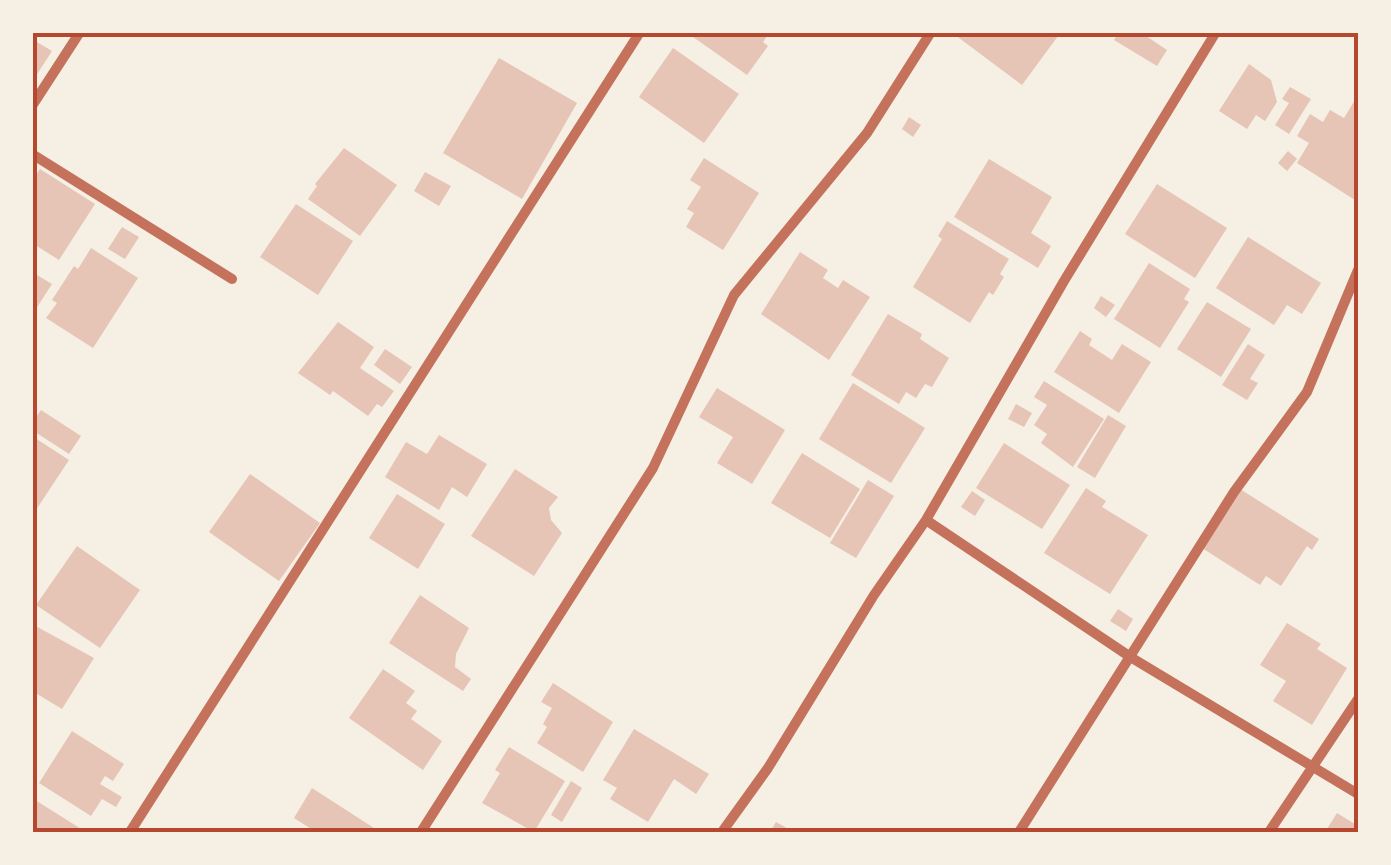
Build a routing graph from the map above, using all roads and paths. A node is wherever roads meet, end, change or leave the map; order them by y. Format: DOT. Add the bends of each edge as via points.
graph roads {
  1 [pos="80,32"];
  2 [pos="640,32"];
  3 [pos="932,32"];
  4 [pos="1216,32"];
  5 [pos="32,106"];
  6 [pos="32,154"];
  7 [pos="1357,274"];
  8 [pos="232,279"];
  9 [pos="1358,292"];
  10 [pos="926,520"];
  11 [pos="1132,658"];
  12 [pos="1358,700"];
  13 [pos="1313,767"];
  14 [pos="1358,794"];
  15 [pos="130,832"];
  16 [pos="421,832"];
  17 [pos="722,832"];
  18 [pos="1019,832"];
  19 [pos="1269,832"];
  1 -- 5 [label="street"];
  2 -- 15 [label="street"];
  3 -- 16 [label="street" via="867,133 734,296 653,468"];
  4 -- 10 [label="street"];
  6 -- 8 [label="street"];
  7 -- 9 [label="street"];
  7 -- 11 [label="street" via="1307,392 1234,492"];
  10 -- 11 [label="street"];
  10 -- 17 [label="street"];
  11 -- 13 [label="street"];
  11 -- 18 [label="street"];
  12 -- 13 [label="street"];
  13 -- 14 [label="street"];
  13 -- 19 [label="street"];
}
